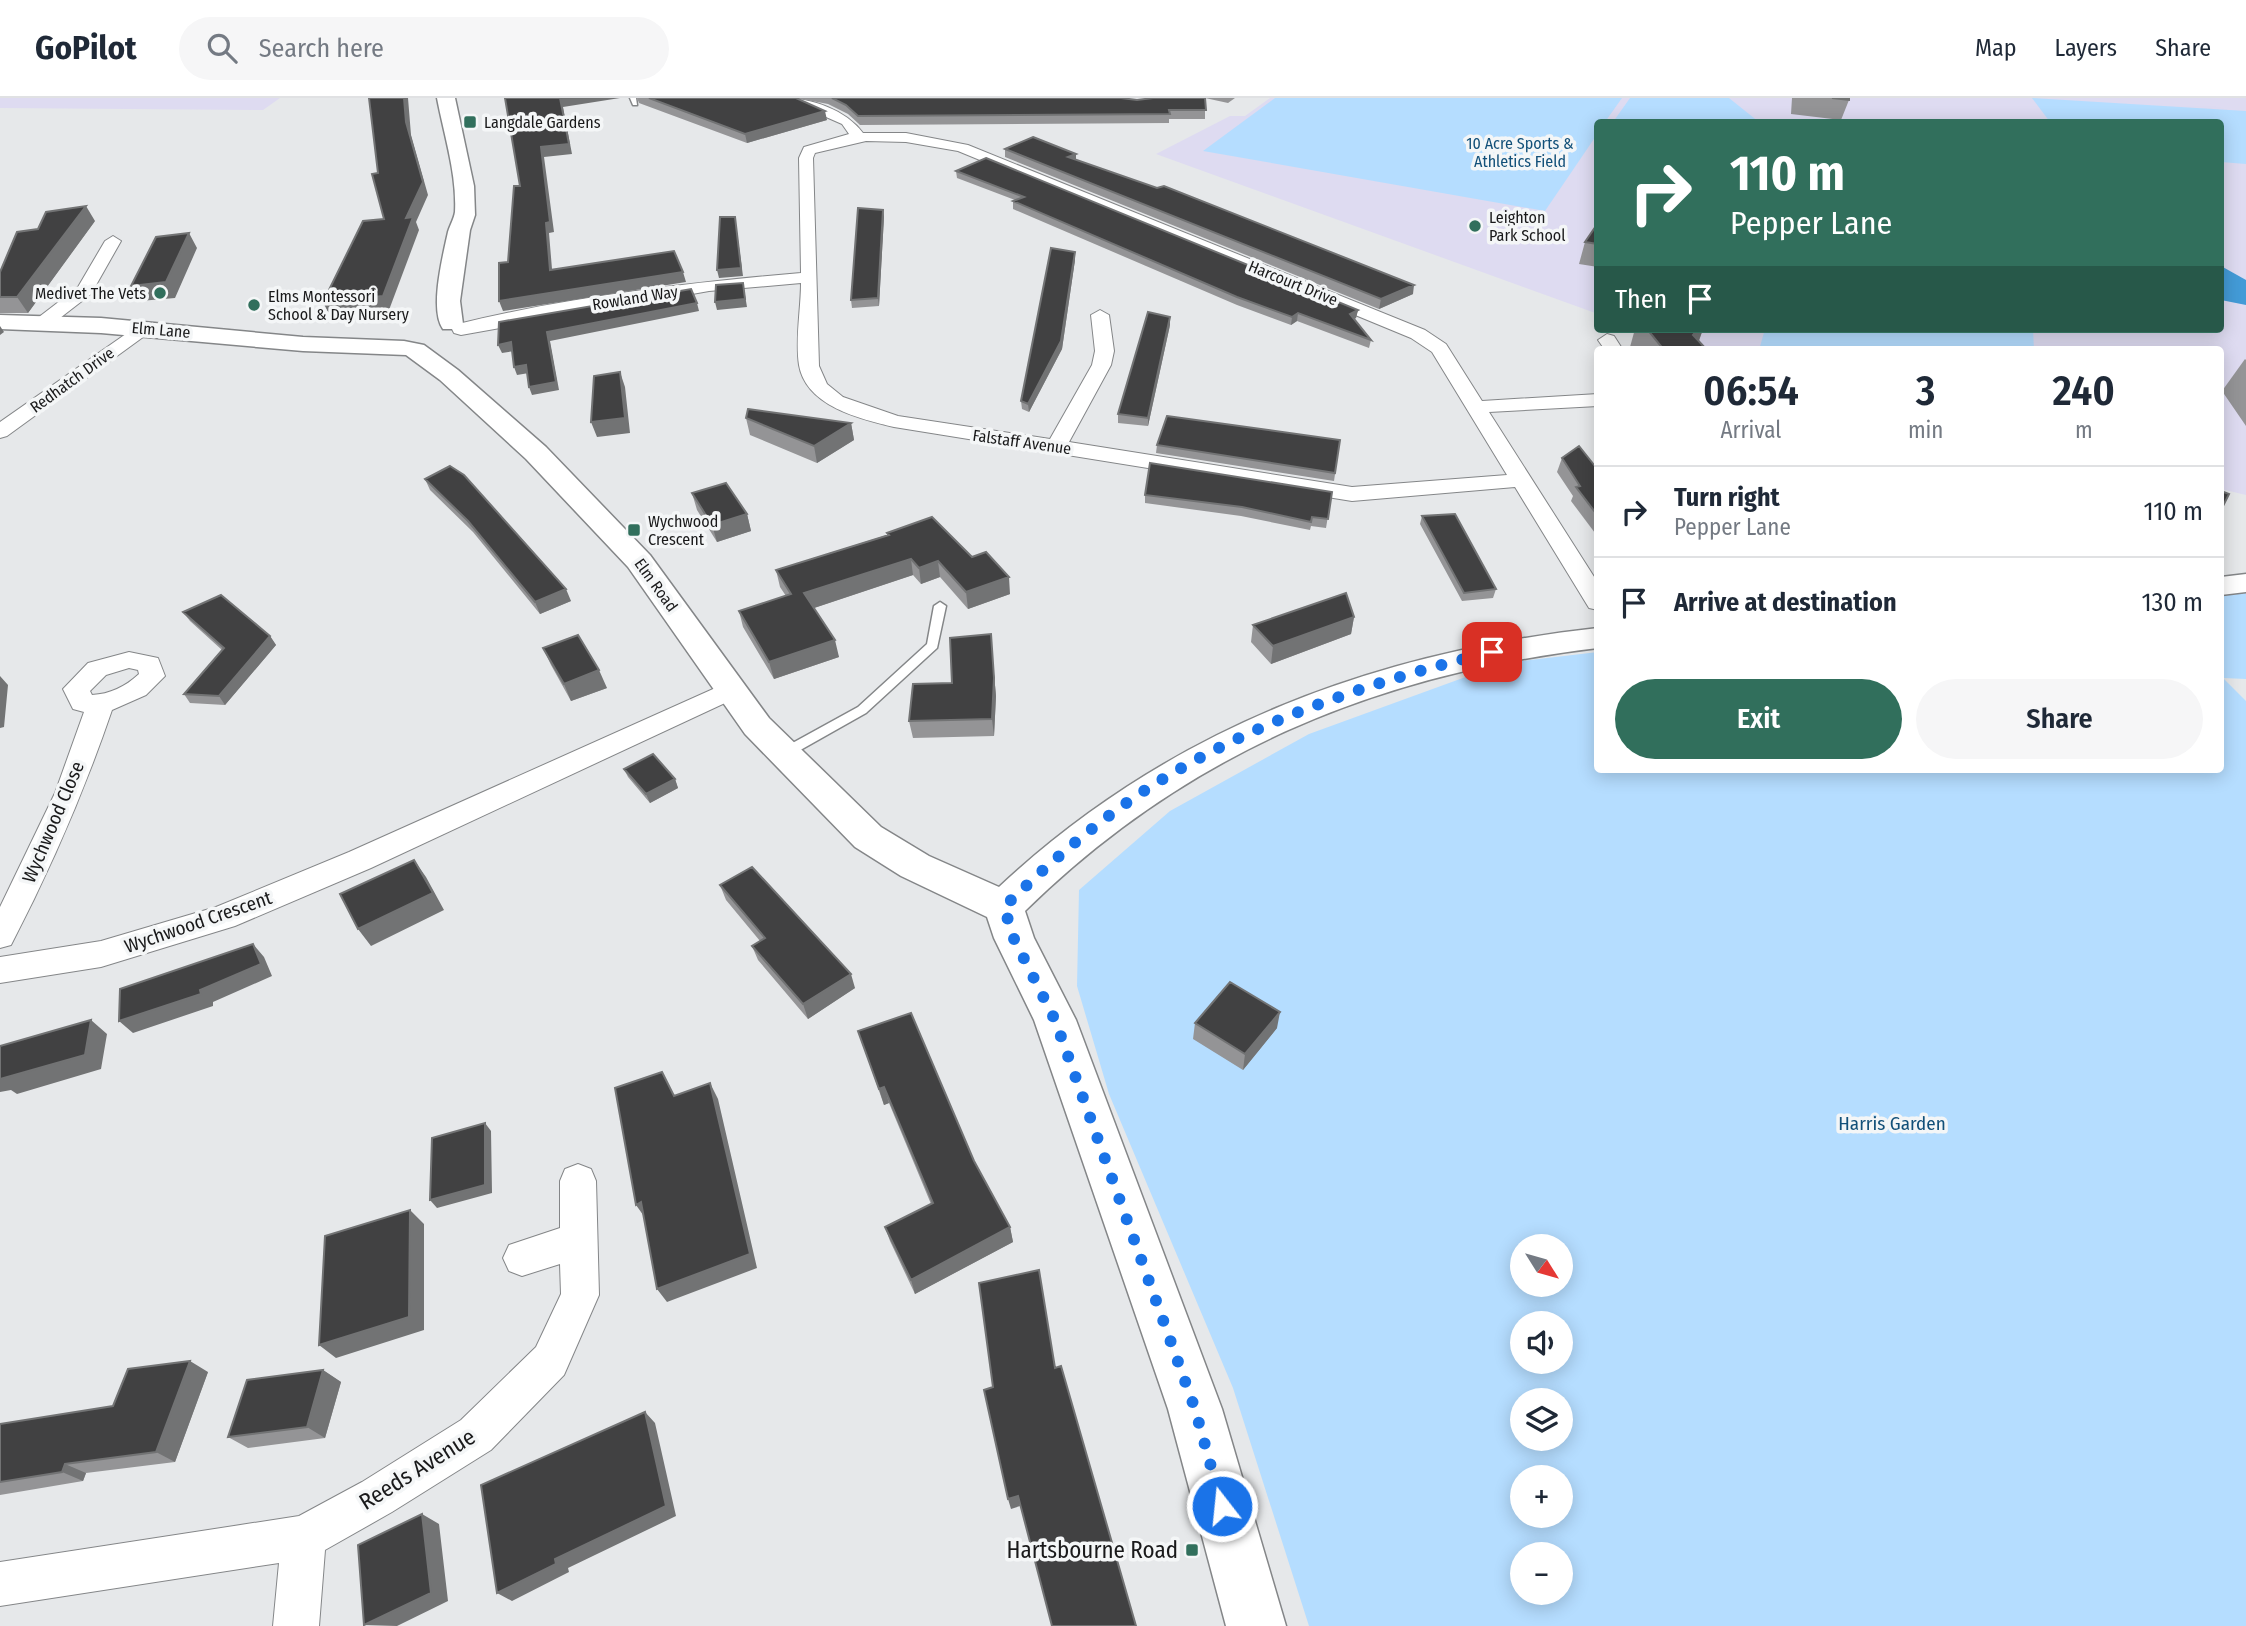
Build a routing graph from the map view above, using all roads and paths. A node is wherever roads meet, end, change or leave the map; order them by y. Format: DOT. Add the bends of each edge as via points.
graph roads {
  1 [pos="446,98"];
  2 [pos="452,98"];
  3 [pos="790,98"];
  4 [pos="860,139"];
  5 [pos="113,241"];
  6 [pos="810,278"];
  7 [pos="45,321"];
  8 [pos="0,322"];
  9 [pos="1078,326"];
  10 [pos="143,328"];
  11 [pos="433,334"];
  12 [pos="1594,400"];
  13 [pos="1477,407"];
  14 [pos="0,432"];
  15 [pos="1056,446"];
  16 [pos="1521,480"];
  17 [pos="2246,583"];
  18 [pos="2224,586"];
  19 [pos="1594,597"];
  20 [pos="940,606"];
  21 [pos="1594,638"];
  22 [pos="731,690"];
  23 [pos="100,705"];
  24 [pos="783,754"];
  25 [pos="1004,907"];
  26 [pos="0,936"];
  27 [pos="0,970"];
  28 [pos="578,1181"];
  29 [pos="581,1240"];
  30 [pos="522,1258"];
  31 [pos="304,1537"];
  32 [pos="0,1584"];
  33 [pos="296,1626"];
  34 [pos="1256,1626"];
  1 -- 2 [label="street"];
  1 -- 11 [label="main road" via="464,186 465,215"];
  3 -- 4 [label="street" via="847,121"];
  4 -- 6 [label="street, Falstaff Avenue" via="824,144 809,150 806,158"];
  4 -- 13 [label="street, Harcourt Drive" via="931,140 963,148 1418,334 1439,348"];
  5 -- 7 [label="street" via="85,290"];
  6 -- 11 [label="street, Rowland Way" via="709,286"];
  6 -- 15 [label="street, Falstaff Avenue" via="809,366 819,387 836,401 894,421"];
  7 -- 8 [label="main road, Elm Lane"];
  7 -- 10 [label="main road, Elm Lane"];
  9 -- 15 [label="street" via="1099,319 1104,359"];
  10 -- 11 [label="main road, Elm Lane" via="346,348"];
  10 -- 14 [label="street, Redhatch Drive"];
  11 -- 22 [label="main road, Elm Road" via="639,561"];
  12 -- 13 [label="street"];
  13 -- 16 [label="street, Harcourt Drive"];
  15 -- 16 [label="street, Falstaff Avenue" via="1352,494"];
  16 -- 19 [label="street, Harcourt Drive"];
  17 -- 18 [label="main road"];
  20 -- 24 [label="lane" via="933,645 862,710"];
  21 -- 25 [label="main road" via="1547,642 1466,658 1281,719 1148,789 1073,843"];
  22 -- 24 [label="main road, Elm Road"];
  22 -- 27 [label="street, Wychwood Crescent" via="360,860 224,917 101,954"];
  23 -- 26 [label="street, Wychwood Close" via="50,838"];
  24 -- 25 [label="main road, Elm Road" via="868,837 915,866"];
  25 -- 34 [label="main road" via="1014,939 1055,1020 1191,1396"];
  28 -- 29 [label="street, Reeds Avenue"];
  29 -- 30 [label="street"];
  29 -- 31 [label="street, Reeds Avenue" via="580,1295 550,1361 476,1434"];
  31 -- 32 [label="street, Reeds Avenue"];
  31 -- 33 [label="street"];
}
